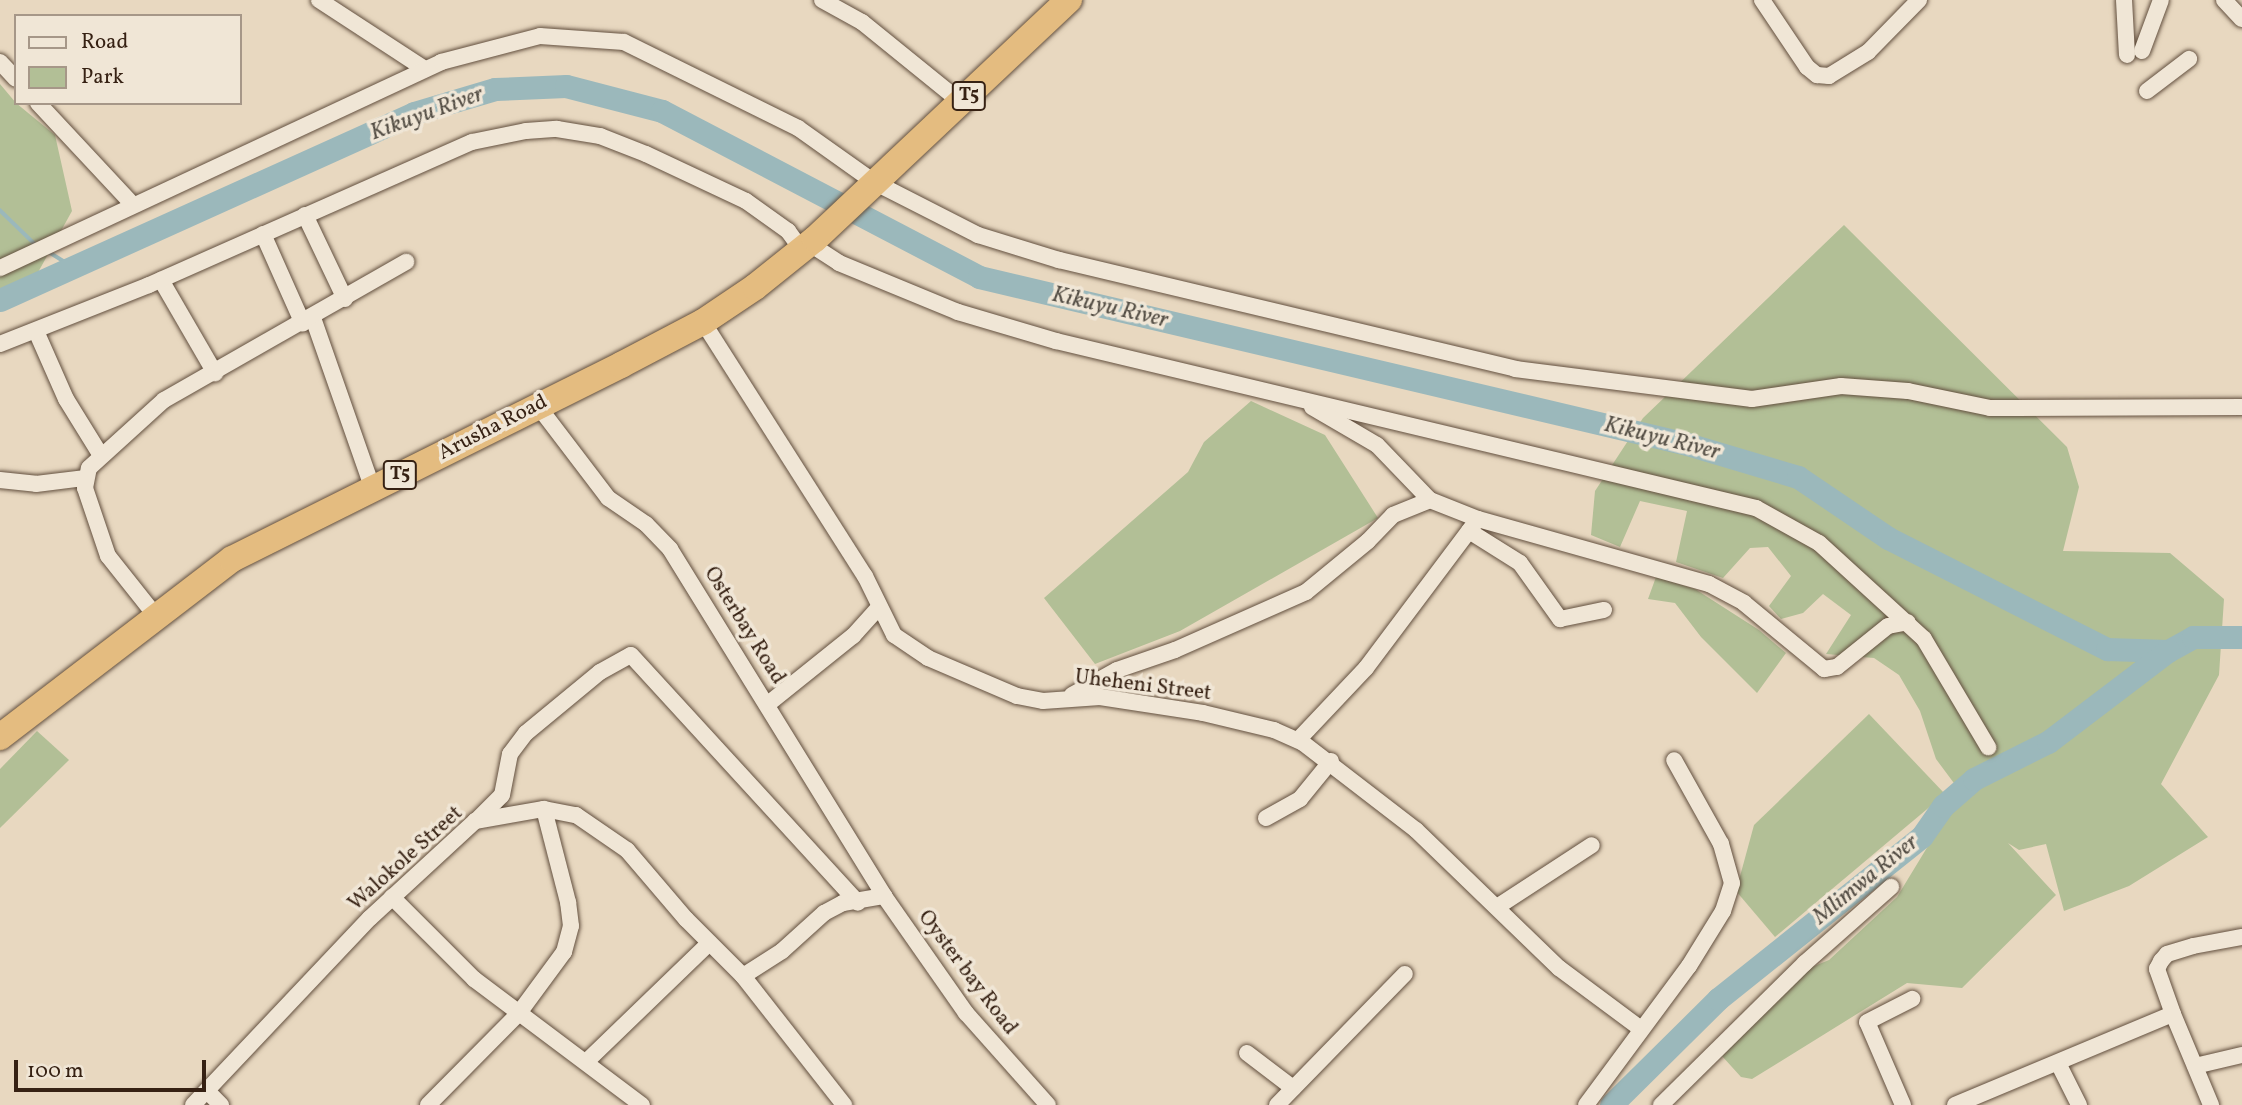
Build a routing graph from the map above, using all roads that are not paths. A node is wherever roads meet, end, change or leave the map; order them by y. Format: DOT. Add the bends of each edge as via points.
graph roads {
  1 [pos="319,0"];
  2 [pos="822,0"];
  3 [pos="1069,0"];
  4 [pos="1762,0"];
  5 [pos="1919,0"];
  6 [pos="2124,0"];
  7 [pos="2161,0"];
  8 [pos="2224,0"];
  9 [pos="2242,19"];
  10 [pos="2189,59"];
  11 [pos="0,62"];
  12 [pos="425,69"];
  13 [pos="14,77"];
  14 [pos="2147,91"];
  15 [pos="962,103"];
  16 [pos="40,105"];
  17 [pos="870,185"];
  18 [pos="133,205"];
  19 [pos="304,215"];
  20 [pos="263,233"];
  21 [pos="809,244"];
  22 [pos="406,262"];
  23 [pos="0,268"];
  24 [pos="161,280"];
  25 [pos="345,299"];
  26 [pos="308,321"];
  27 [pos="703,322"];
  28 [pos="36,331"];
  29 [pos="0,344"];
  30 [pos="215,373"];
  31 [pos="1298,399"];
  32 [pos="538,406"];
  33 [pos="2242,407"];
  34 [pos="100,454"];
  35 [pos="84,478"];
  36 [pos="0,480"];
  37 [pos="373,489"];
  38 [pos="1430,500"];
  39 [pos="1473,525"];
  40 [pos="878,608"];
  41 [pos="1604,610"];
  42 [pos="155,615"];
  43 [pos="1908,622"];
  44 [pos="1071,696"];
  45 [pos="768,704"];
  46 [pos="0,737"];
  47 [pos="1298,740"];
  48 [pos="1987,747"];
  49 [pos="1674,760"];
  50 [pos="1331,761"];
  51 [pos="544,809"];
  52 [pos="1266,818"];
  53 [pos="475,821"];
  54 [pos="1592,845"];
  55 [pos="1892,887"];
  56 [pos="884,896"];
  57 [pos="392,897"];
  58 [pos="858,903"];
  59 [pos="1497,907"];
  60 [pos="2242,937"];
  61 [pos="709,943"];
  62 [pos="1405,974"];
  63 [pos="743,976"];
  64 [pos="1912,999"];
  65 [pos="519,1013"];
  66 [pos="2173,1014"];
  67 [pos="1641,1030"];
  68 [pos="1247,1053"];
  69 [pos="2242,1055"];
  70 [pos="587,1061"];
  71 [pos="2058,1063"];
  72 [pos="2194,1066"];
  73 [pos="1292,1089"];
  74 [pos="207,1091"];
  75 [pos="193,1105"];
  76 [pos="221,1105"];
  77 [pos="428,1105"];
  78 [pos="642,1105"];
  79 [pos="844,1105"];
  80 [pos="1048,1105"];
  81 [pos="1277,1105"];
  82 [pos="1301,1105"];
  83 [pos="1586,1105"];
  84 [pos="1661,1105"];
  85 [pos="1903,1105"];
  86 [pos="1956,1105"];
  87 [pos="2079,1105"];
  88 [pos="2211,1105"];
  1 -- 12 [label="street"];
  2 -- 15 [label="street" via="862,22"];
  3 -- 15 [label="highway, T5"];
  4 -- 5 [label="street" via="1807,67 1829,76 1867,52"];
  6 -- 7 [label="street" via="2134,53"];
  8 -- 9 [label="street"];
  10 -- 14 [label="street"];
  11 -- 13 [label="street"];
  12 -- 17 [label="street" via="540,36 624,42 798,128"];
  12 -- 18 [label="street"];
  15 -- 17 [label="highway, T5"];
  16 -- 18 [label="street"];
  17 -- 21 [label="highway, T5"];
  17 -- 33 [label="street" via="978,235 1059,260 1516,369 1752,399 1841,386 1908,391 1990,408"];
  18 -- 23 [label="street"];
  19 -- 20 [label="street"];
  19 -- 21 [label="street" via="472,142 557,129 600,136 716,185"];
  19 -- 25 [label="street"];
  20 -- 24 [label="street"];
  20 -- 26 [label="street"];
  21 -- 27 [label="highway, Arusha Road / T5"];
  21 -- 31 [label="street" via="839,263 958,312 1139,362"];
  22 -- 25 [label="street"];
  24 -- 28 [label="street"];
  24 -- 30 [label="street"];
  25 -- 26 [label="street"];
  26 -- 30 [label="street"];
  26 -- 37 [label="street"];
  27 -- 32 [label="highway, Arusha Road / T5"];
  27 -- 40 [label="street, Uheheni Street" via="865,576"];
  28 -- 29 [label="street"];
  28 -- 34 [label="street" via="66,399"];
  30 -- 34 [label="street" via="164,400"];
  31 -- 38 [label="street" via="1377,445"];
  31 -- 43 [label="street" via="1756,508 1819,542"];
  32 -- 37 [label="highway, Arusha Road / T5"];
  32 -- 45 [label="street, Osterbay Road" via="608,498 646,524 670,549"];
  34 -- 35 [label="street"];
  35 -- 36 [label="street" via="36,485"];
  35 -- 42 [label="street" via="108,556"];
  37 -- 42 [label="highway, Arusha Road / T5" via="232,559"];
  38 -- 39 [label="street"];
  38 -- 44 [label="street" via="1393,514 1306,592 1184,647 1116,670"];
  39 -- 41 [label="street" via="1520,563 1560,619"];
  39 -- 43 [label="street" via="1709,584 1744,603 1824,669 1837,667 1888,626"];
  39 -- 47 [label="street" via="1366,668"];
  40 -- 44 [label="street, Uheheni Street" via="894,635 928,658 986,686 1043,701"];
  40 -- 45 [label="street" via="853,636"];
  42 -- 46 [label="highway, Arusha Road / T5"];
  43 -- 48 [label="street" via="1937,659"];
  44 -- 47 [label="street, Uheheni Street" via="1203,713"];
  45 -- 56 [label="street, Osterbay Road"];
  47 -- 50 [label="street, Uheheni Street"];
  49 -- 67 [label="street" via="1721,844 1732,883 1723,911 1696,955"];
  50 -- 52 [label="street" via="1300,799"];
  50 -- 59 [label="street, Uheheni Street" via="1416,830"];
  51 -- 53 [label="street, Walokole Street"];
  51 -- 61 [label="street, Walokole Street" via="576,815 627,850"];
  51 -- 65 [label="street" via="571,926 553,970"];
  53 -- 57 [label="street, Walokole Street"];
  53 -- 58 [label="street" via="502,795 510,754 526,733 600,673 631,655"];
  54 -- 59 [label="street"];
  55 -- 84 [label="street" via="1805,963"];
  56 -- 58 [label="street"];
  56 -- 80 [label="street, Oyster bay Road" via="966,1013"];
  57 -- 65 [label="street" via="450,959"];
  57 -- 74 [label="street, Walokole Street"];
  58 -- 63 [label="street" via="844,903 824,914 782,951"];
  59 -- 67 [label="street, Uheheni Street" via="1559,968"];
  60 -- 66 [label="street" via="2166,954 2157,969"];
  61 -- 63 [label="street, Walokole Street"];
  61 -- 70 [label="street"];
  62 -- 73 [label="street"];
  63 -- 79 [label="street, Walokole Street"];
  64 -- 85 [label="street" via="1867,1022"];
  65 -- 70 [label="street"];
  65 -- 77 [label="street"];
  66 -- 71 [label="street"];
  66 -- 72 [label="street"];
  67 -- 83 [label="street"];
  68 -- 73 [label="street"];
  69 -- 72 [label="street"];
  70 -- 78 [label="street"];
  71 -- 86 [label="street"];
  71 -- 87 [label="street"];
  72 -- 88 [label="street"];
  73 -- 81 [label="street"];
  73 -- 82 [label="street"];
  74 -- 75 [label="street, Walokole Street"];
  74 -- 76 [label="street"];
}
